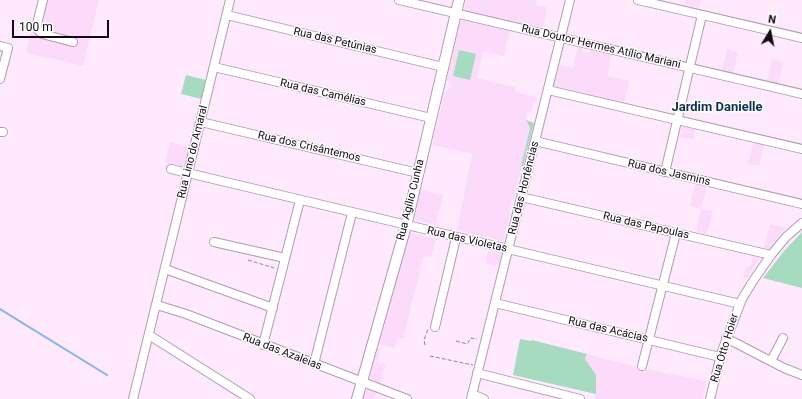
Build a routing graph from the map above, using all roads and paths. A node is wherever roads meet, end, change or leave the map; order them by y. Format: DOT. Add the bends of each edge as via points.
graph roads {
  1 [pos="44,0"];
  2 [pos="230,0"];
  3 [pos="399,0"];
  4 [pos="459,0"];
  5 [pos="570,0"];
  6 [pos="638,0"];
  7 [pos="456,13"];
  8 [pos="227,15"];
  9 [pos="702,15"];
  10 [pos="561,38"];
  11 [pos="802,38"];
  12 [pos="73,42"];
  13 [pos="0,46"];
  14 [pos="214,67"];
  15 [pos="443,67"];
  16 [pos="689,68"];
  17 [pos="0,79"];
  18 [pos="548,90"];
  19 [pos="802,94"];
  20 [pos="431,118"];
  21 [pos="677,120"];
  22 [pos="201,122"];
  23 [pos="535,141"];
  24 [pos="802,149"];
  25 [pos="171,169"];
  26 [pos="665,172"];
  27 [pos="418,173"];
  28 [pos="188,174"];
  29 [pos="521,196"];
  30 [pos="300,200"];
  31 [pos="802,204"];
  32 [pos="352,213"];
  33 [pos="802,223"];
  34 [pos="406,226"];
  35 [pos="676,233"];
  36 [pos="456,238"];
  37 [pos="214,242"];
  38 [pos="508,250"];
  39 [pos="771,255"];
  40 [pos="285,258"];
  41 [pos="248,260"];
  42 [pos="165,269"];
  43 [pos="282,270"];
  44 [pos="662,286"];
  45 [pos="495,303"];
  46 [pos="740,304"];
  47 [pos="157,305"];
  48 [pos="273,308"];
  49 [pos="435,326"];
  50 [pos="149,335"];
  51 [pos="726,338"];
  52 [pos="783,338"];
  53 [pos="649,340"];
  54 [pos="456,341"];
  55 [pos="485,342"];
  56 [pos="263,345"];
  57 [pos="425,345"];
  58 [pos="430,356"];
  59 [pos="720,357"];
  60 [pos="771,361"];
  61 [pos="314,364"];
  62 [pos="642,366"];
  63 [pos="478,370"];
  64 [pos="802,375"];
  65 [pos="362,381"];
  66 [pos="472,397"];
  67 [pos="133,399"];
  68 [pos="250,399"];
  69 [pos="357,399"];
  70 [pos="407,399"];
  71 [pos="484,399"];
  72 [pos="580,399"];
  73 [pos="710,399"];
  1 -- 12 [label="street" via="37,24 38,30 42,34"];
  2 -- 8 [label="street, Rua Lino do Amaral"];
  3 -- 7 [label="street, Rua Doutor Hermes Atílio Mariani"];
  4 -- 7 [label="main road, Rua Agílio Cunha"];
  5 -- 10 [label="street, Rua das Hortências"];
  6 -- 9 [label="street"];
  7 -- 10 [label="street, Rua Doutor Hermes Atílio Mariani"];
  7 -- 15 [label="main road, Rua Agílio Cunha"];
  8 -- 14 [label="street, Rua Lino do Amaral"];
  8 -- 15 [label="street, Rua das Petúnias"];
  9 -- 11 [label="street"];
  9 -- 16 [label="street"];
  10 -- 16 [label="street, Rua Doutor Hermes Atílio Mariani"];
  10 -- 18 [label="street, Rua das Hortências"];
  13 -- 17 [label="street" via="8,48"];
  14 -- 20 [label="street, Rua das Camélias"];
  14 -- 22 [label="street, Rua Lino do Amaral"];
  15 -- 20 [label="main road, Rua Agílio Cunha"];
  16 -- 19 [label="street, Rua Doutor Hermes Atílio Mariani"];
  16 -- 21 [label="street"];
  18 -- 21 [label="street"];
  18 -- 23 [label="street, Rua das Hortências"];
  20 -- 27 [label="main road, Rua Agílio Cunha"];
  21 -- 24 [label="street"];
  21 -- 26 [label="street"];
  22 -- 27 [label="street, Rua dos Crisântemos"];
  22 -- 28 [label="street, Rua Lino do Amaral"];
  23 -- 26 [label="street, Rua dos Jasmins"];
  23 -- 29 [label="street, Rua das Hortências"];
  25 -- 28 [label="street, Rua das Violetas"];
  26 -- 31 [label="street, Rua dos Jasmins"];
  27 -- 34 [label="main road, Rua Agílio Cunha"];
  28 -- 30 [label="street, Rua das Violetas"];
  28 -- 42 [label="street, Rua Lino do Amaral"];
  29 -- 35 [label="street, Rua das Papoulas"];
  29 -- 38 [label="street, Rua das Hortências"];
  30 -- 32 [label="street, Rua das Violetas"];
  30 -- 40 [label="street"];
  32 -- 34 [label="street, Rua das Violetas"];
  32 -- 61 [label="street"];
  33 -- 39 [label="street, Rua Otto Hoier"];
  34 -- 36 [label="street, Rua das Violetas"];
  34 -- 65 [label="main road, Rua Agílio Cunha"];
  35 -- 39 [label="street, Rua das Papoulas"];
  35 -- 44 [label="street"];
  36 -- 38 [label="street, Rua das Violetas"];
  36 -- 49 [label="street"];
  37 -- 40 [label="street"];
  38 -- 44 [label="street, Rua das Violetas"];
  38 -- 45 [label="street, Rua das Hortências"];
  39 -- 46 [label="street, Rua Otto Hoier"];
  40 -- 43 [label="street"];
  41 -- 43 [label="path"];
  42 -- 47 [label="street, Rua Lino do Amaral"];
  42 -- 48 [label="street"];
  43 -- 48 [label="street"];
  44 -- 46 [label="street, Rua das Violetas"];
  44 -- 53 [label="street"];
  45 -- 53 [label="street, Rua das Acácias"];
  45 -- 55 [label="street, Rua das Hortências"];
  46 -- 51 [label="street, Rua Otto Hoier"];
  47 -- 50 [label="street, Rua Lino do Amaral"];
  47 -- 56 [label="street, Rua das Azaleias"];
  48 -- 56 [label="street"];
  49 -- 57 [label="path" via="427,330"];
  50 -- 67 [label="street, Rua Lino do Amaral"];
  50 -- 68 [label="street"];
  51 -- 59 [label="street, Rua Otto Hoier"];
  51 -- 60 [label="street"];
  52 -- 60 [label="street"];
  53 -- 59 [label="street, Rua das Acácias"];
  53 -- 62 [label="street"];
  54 -- 55 [label="path" via="467,344 471,338"];
  55 -- 63 [label="street, Rua das Hortências"];
  56 -- 61 [label="street, Rua das Azaleias"];
  58 -- 63 [label="path"];
  59 -- 73 [label="street, Rua Otto Hoier"];
  60 -- 64 [label="street"];
  61 -- 65 [label="street, Rua das Azaleias"];
  63 -- 66 [label="street, Rua das Hortências"];
  63 -- 72 [label="street"];
  65 -- 69 [label="main road, Rua Agílio Cunha"];
  65 -- 70 [label="street, Rua das Azaleias"];
  66 -- 71 [label="street"];
}
